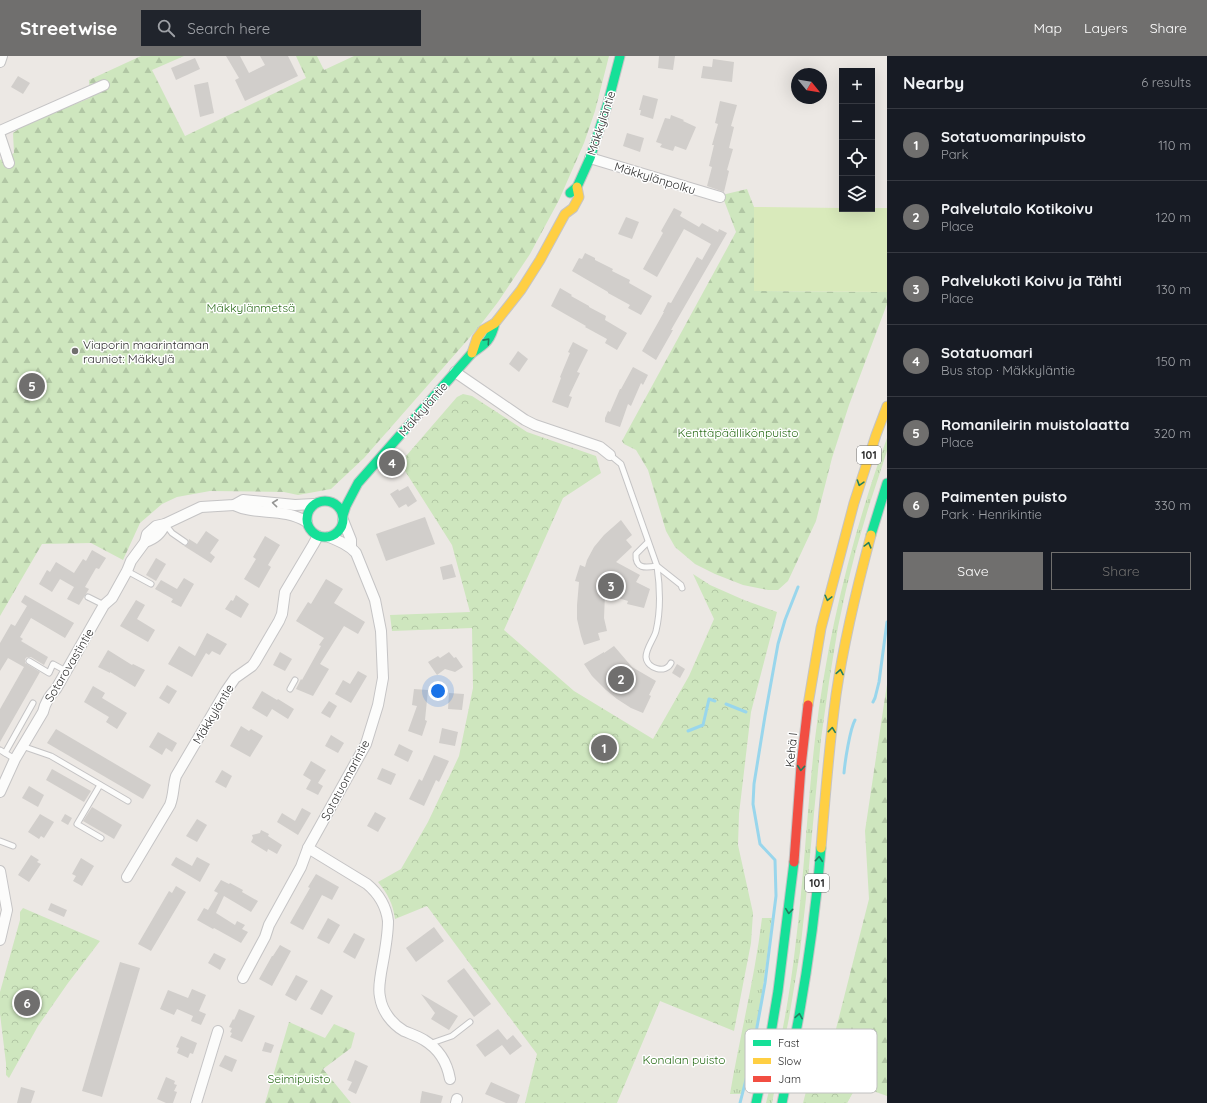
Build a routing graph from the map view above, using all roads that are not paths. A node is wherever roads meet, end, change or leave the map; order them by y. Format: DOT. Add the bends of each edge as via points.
graph roads {
  1 [pos="2,56"];
  2 [pos="620,56"];
  3 [pos="0,62"];
  4 [pos="104,85"];
  5 [pos="0,131"];
  6 [pos="0,136"];
  7 [pos="590,158"];
  8 [pos="10,163"];
  9 [pos="720,197"];
  10 [pos="455,372"];
  11 [pos="887,406"];
  12 [pos="610,455"];
  13 [pos="358,483"];
  14 [pos="887,484"];
  15 [pos="328,501"];
  16 [pos="314,504"];
  17 [pos="234,505"];
  18 [pos="343,517"];
  19 [pos="307,522"];
  20 [pos="166,524"];
  21 [pos="318,536"];
  22 [pos="329,537"];
  23 [pos="185,542"];
  24 [pos="648,542"];
  25 [pos="351,547"];
  26 [pos="657,566"];
  27 [pos="127,571"];
  28 [pos="151,584"];
  29 [pos="682,588"];
  30 [pos="88,597"];
  31 [pos="104,605"];
  32 [pos="29,661"];
  33 [pos="671,663"];
  34 [pos="66,671"];
  35 [pos="295,680"];
  36 [pos="290,689"];
  37 [pos="33,703"];
  38 [pos="22,746"];
  39 [pos="2,751"];
  40 [pos="15,759"];
  41 [pos="100,784"];
  42 [pos="0,792"];
  43 [pos="128,801"];
  44 [pos="101,838"];
  45 [pos="0,841"];
  46 [pos="13,846"];
  47 [pos="308,848"];
  48 [pos="0,871"];
  49 [pos="127,877"];
  50 [pos="1,882"];
  51 [pos="0,940"];
  52 [pos="243,978"];
  53 [pos="470,1022"];
  54 [pos="771,1029"];
  55 [pos="797,1029"];
  56 [pos="218,1030"];
  57 [pos="429,1044"];
  58 [pos="450,1079"];
  59 [pos="758,1093"];
  60 [pos="784,1093"];
  61 [pos="196,1103"];
  62 [pos="756,1103"];
  63 [pos="782,1103"];
  1 -- 3 [label="street"];
  2 -- 7 [label="main road, Mäkkyläntie"];
  4 -- 5 [label="street"];
  6 -- 8 [label="street"];
  7 -- 9 [label="street, Mäkkylänpolku"];
  7 -- 10 [label="main road, Mäkkyläntie" via="577,188 579,197 573,208 565,214 521,290 495,323 492,336"];
  10 -- 12 [label="street" via="524,420 600,447"];
  10 -- 13 [label="main road, Mäkkyläntie"];
  11 -- 54 [label="main road, Kehä I / 101, one-way" via="854,504 821,628 808,708 792,880"];
  12 -- 24 [label="lane" via="621,464"];
  13 -- 15 [label="main road, Mäkkyläntie"];
  13 -- 18 [label="main road, Mäkkyläntie"];
  55 -- 14 [label="main road, 101, one-way" via="807,973 816,899 835,703 854,601"];
  15 -- 16 [label="main road"];
  15 -- 18 [label="main road" via="338,506"];
  16 -- 17 [label="street, Sotarovastintie, one-way" via="295,505 243,500"];
  16 -- 19 [label="main road" via="308,512"];
  17 -- 19 [label="street, Sotarovastintie" via="242,509 294,515"];
  17 -- 20 [label="street, Sotarovastintie" via="201,507"];
  18 -- 22 [label="main road" via="338,532"];
  18 -- 25 [label="street, Sotatuomarintie"];
  19 -- 21 [label="main road" via="310,530"];
  20 -- 23 [label="lane" via="172,533"];
  20 -- 27 [label="street, Sotarovastintie" via="162,532 145,542"];
  21 -- 22 [label="main road"];
  21 -- 49 [label="street, Mäkkyläntie" via="285,592 280,621 252,666 232,681 176,776 170,805"];
  22 -- 25 [label="street"];
  24 -- 26 [label="lane"];
  24 -- 26 [label="lane" via="636,554 635,560 644,568"];
  25 -- 47 [label="street, Sotatuomarintie" via="356,553 375,600 382,644 383,678 366,744"];
  26 -- 29 [label="lane"];
  26 -- 33 [label="lane" via="658,618 656,632 646,657 648,664 661,670 666,669"];
  27 -- 28 [label="lane"];
  27 -- 31 [label="street, Sotarovastintie" via="112,598"];
  30 -- 31 [label="lane"];
  31 -- 34 [label="street, Sotarovastintie"];
  32 -- 34 [label="lane" via="49,672 53,664"];
  34 -- 38 [label="street, Sotarovastintie"];
  35 -- 36 [label="lane"];
  37 -- 39 [label="lane"];
  38 -- 40 [label="street, Sotarovastintie"];
  38 -- 41 [label="lane" via="51,756"];
  39 -- 40 [label="lane"];
  40 -- 42 [label="street, Sotarovastintie"];
  41 -- 43 [label="lane"];
  41 -- 44 [label="lane" via="77,824"];
  45 -- 46 [label="lane"];
  47 -- 52 [label="street, Sotatuomarintie" via="301,867"];
  47 -- 57 [label="street" via="367,884 384,902 388,927 379,985 382,1005 390,1019 399,1027"];
  48 -- 50 [label="street"];
  50 -- 51 [label="street" via="7,910"];
  53 -- 57 [label="lane" via="452,1036"];
  56 -- 61 [label="street"];
  57 -- 58 [label="street" via="443,1058"];
  59 -- 62 [label="main road, Kehä I / 101, one-way"];
  63 -- 60 [label="main road, 101, one-way"];
}
